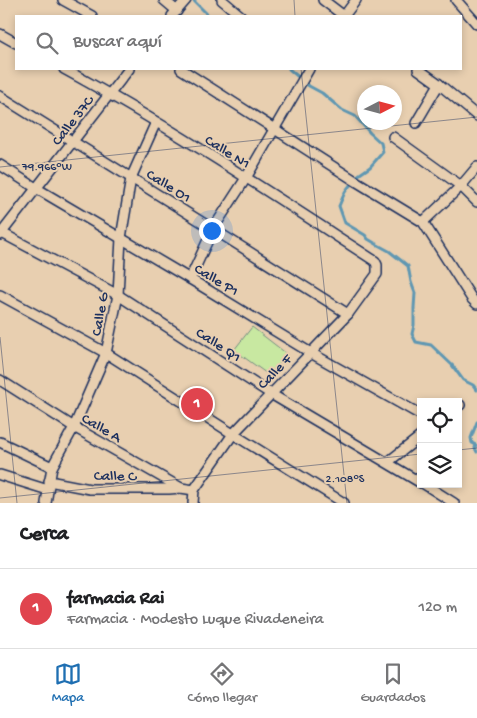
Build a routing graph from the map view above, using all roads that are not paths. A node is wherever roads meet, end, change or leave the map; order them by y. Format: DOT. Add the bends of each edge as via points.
graph roads {
  1 [pos="63,0"];
  2 [pos="164,0"];
  3 [pos="186,0"];
  4 [pos="222,0"];
  5 [pos="323,0"];
  6 [pos="356,0"];
  7 [pos="456,0"];
  8 [pos="174,13"];
  9 [pos="90,15"];
  10 [pos="240,15"];
  11 [pos="343,15"];
  12 [pos="345,15"];
  13 [pos="477,24"];
  14 [pos="0,34"];
  15 [pos="15,42"];
  16 [pos="66,70"];
  17 [pos="128,70"];
  18 [pos="183,70"];
  19 [pos="307,70"];
  20 [pos="419,70"];
  21 [pos="439,84"];
  22 [pos="110,94"];
  23 [pos="0,96"];
  24 [pos="477,116"];
  25 [pos="156,122"];
  26 [pos="416,123"];
  27 [pos="274,128"];
  28 [pos="393,137"];
  29 [pos="72,142"];
  30 [pos="0,166"];
  31 [pos="477,167"];
  32 [pos="131,178"];
  33 [pos="246,178"];
  34 [pos="461,186"];
  35 [pos="36,188"];
  36 [pos="477,202"];
  37 [pos="423,222"];
  38 [pos="213,229"];
  39 [pos="0,233"];
  40 [pos="121,238"];
  41 [pos="375,261"];
  42 [pos="190,279"];
  43 [pos="0,295"];
  44 [pos="118,295"];
  45 [pos="477,304"];
  46 [pos="348,314"];
  47 [pos="106,353"];
  48 [pos="310,353"];
  49 [pos="0,380"];
  50 [pos="271,394"];
  51 [pos="417,413"];
  52 [pos="74,427"];
  53 [pos="232,434"];
  54 [pos="417,439"];
  55 [pos="0,442"];
  56 [pos="388,462"];
  57 [pos="52,467"];
  58 [pos="0,475"];
  59 [pos="417,480"];
  60 [pos="48,486"];
  61 [pos="181,488"];
  62 [pos="430,488"];
  63 [pos="194,490"];
  64 [pos="46,503"];
  65 [pos="193,503"];
  66 [pos="344,503"];
  67 [pos="454,503"];
  1 -- 9 [label="street"];
  2 -- 8 [label="street"];
  3 -- 8 [label="street"];
  4 -- 10 [label="street"];
  5 -- 11 [label="street"];
  6 -- 12 [label="street"];
  7 -- 13 [label="street"];
  14 -- 15 [label="street"];
  16 -- 22 [label="street, Calle N1"];
  17 -- 22 [label="street, Calle 37C"];
  18 -- 27 [label="street"];
  19 -- 27 [label="street"];
  20 -- 21 [label="street"];
  21 -- 24 [label="street"];
  21 -- 26 [label="street"];
  22 -- 25 [label="street, Calle N1"];
  22 -- 29 [label="street, Calle 37C"];
  23 -- 29 [label="street, Calle O1"];
  25 -- 32 [label="street, Calle G"];
  25 -- 33 [label="street, Calle N1"];
  27 -- 33 [label="street"];
  27 -- 37 [label="street"];
  28 -- 34 [label="street"];
  29 -- 32 [label="street, Calle O1"];
  29 -- 35 [label="street, Calle 37C"];
  30 -- 35 [label="street, Calle P1"];
  31 -- 34 [label="street"];
  32 -- 38 [label="street, Calle O1"];
  32 -- 40 [label="street, Calle G"];
  33 -- 38 [label="street"];
  33 -- 41 [label="street, Calle N1"];
  34 -- 36 [label="street"];
  34 -- 37 [label="street"];
  35 -- 39 [label="street, Calle 37C"];
  35 -- 40 [label="street, Calle P1"];
  37 -- 45 [label="street"];
  38 -- 42 [label="street"];
  38 -- 46 [label="street, Calle O1"];
  39 -- 44 [label="street, Calle Q1"];
  40 -- 42 [label="street, Calle P1"];
  40 -- 44 [label="street, Calle G"];
  41 -- 46 [label="street, Calle F" via="377,274"];
  42 -- 48 [label="street, Calle P1"];
  43 -- 47 [label="street"];
  44 -- 47 [label="street, Calle G"];
  44 -- 50 [label="street, Calle Q1"];
  46 -- 48 [label="street, Calle F"];
  47 -- 52 [label="street, Calle G"];
  47 -- 53 [label="street"];
  48 -- 50 [label="street, Calle F"];
  48 -- 51 [label="street, Calle P1"];
  49 -- 52 [label="street, Calle A"];
  50 -- 53 [label="street, Calle F"];
  50 -- 56 [label="street, Calle Q1"];
  52 -- 57 [label="street, Calle G"];
  52 -- 61 [label="street, Calle A"];
  53 -- 63 [label="street, Calle F"];
  53 -- 66 [label="street"];
  54 -- 56 [label="street"];
  55 -- 57 [label="street"];
  56 -- 59 [label="street, Calle Q1"];
  57 -- 60 [label="street, Calle G"];
  58 -- 60 [label="street, Calle C"];
  60 -- 61 [label="street, Calle C"];
  60 -- 64 [label="street, Calle G"];
  61 -- 63 [label="street, Calle A"];
  62 -- 67 [label="street, Calle Q1"];
  63 -- 65 [label="street, Calle F"];
}
